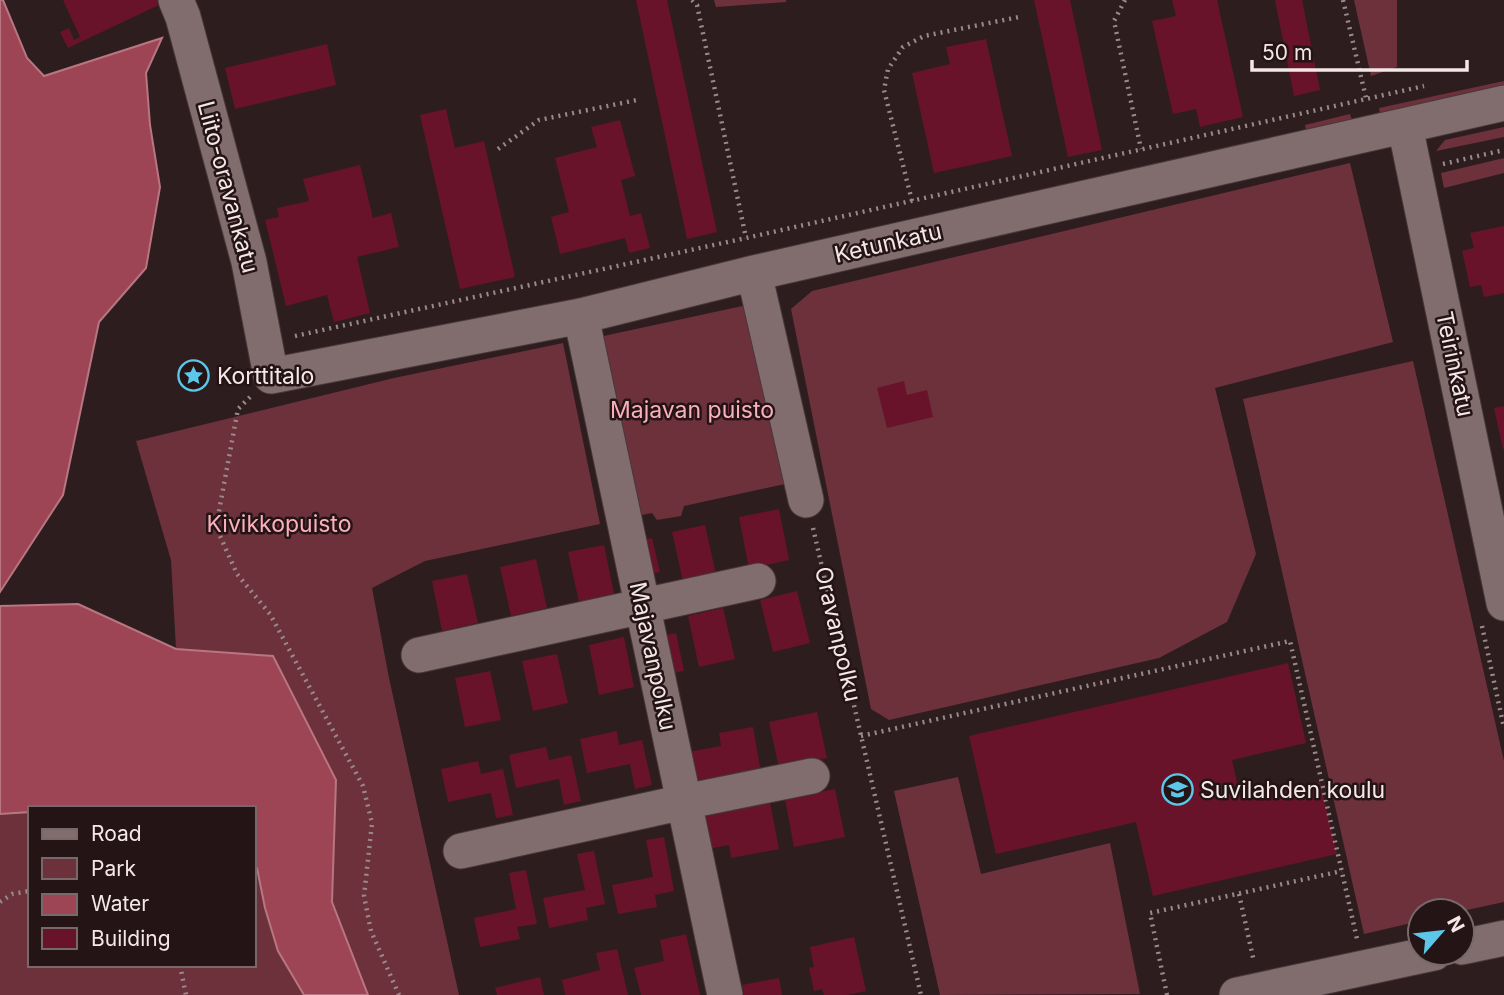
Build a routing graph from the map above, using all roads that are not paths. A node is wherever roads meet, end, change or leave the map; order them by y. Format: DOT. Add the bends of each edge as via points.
graph roads {
  1 [pos="176,0"];
  2 [pos="1504,103"];
  3 [pos="1389,130"];
  4 [pos="754,273"];
  5 [pos="581,316"];
  6 [pos="271,376"];
  7 [pos="806,500"];
  8 [pos="758,581"];
  9 [pos="1504,603"];
  10 [pos="643,607"];
  11 [pos="419,655"];
  12 [pos="812,776"];
  13 [pos="684,802"];
  14 [pos="461,850"];
  15 [pos="1504,938"];
  16 [pos="1476,944"];
  17 [pos="1406,959"];
  18 [pos="1249,993"];
  19 [pos="725,995"];
  1 -- 6 [label="street, Liito-oravankatu" via="249,262"];
  2 -- 3 [label="street, Ketunkatu"];
  3 -- 4 [label="street, Ketunkatu"];
  3 -- 9 [label="street, Teirinkatu"];
  4 -- 5 [label="street, Ketunkatu"];
  4 -- 7 [label="street"];
  5 -- 6 [label="street, Ketunkatu"];
  5 -- 10 [label="street, Majavanpolku"];
  8 -- 10 [label="street"];
  10 -- 11 [label="street"];
  10 -- 13 [label="street, Majavanpolku"];
  12 -- 13 [label="street"];
  13 -- 14 [label="street"];
  13 -- 19 [label="street, Majavanpolku"];
  15 -- 16 [label="street"];
  17 -- 18 [label="street"];
}
